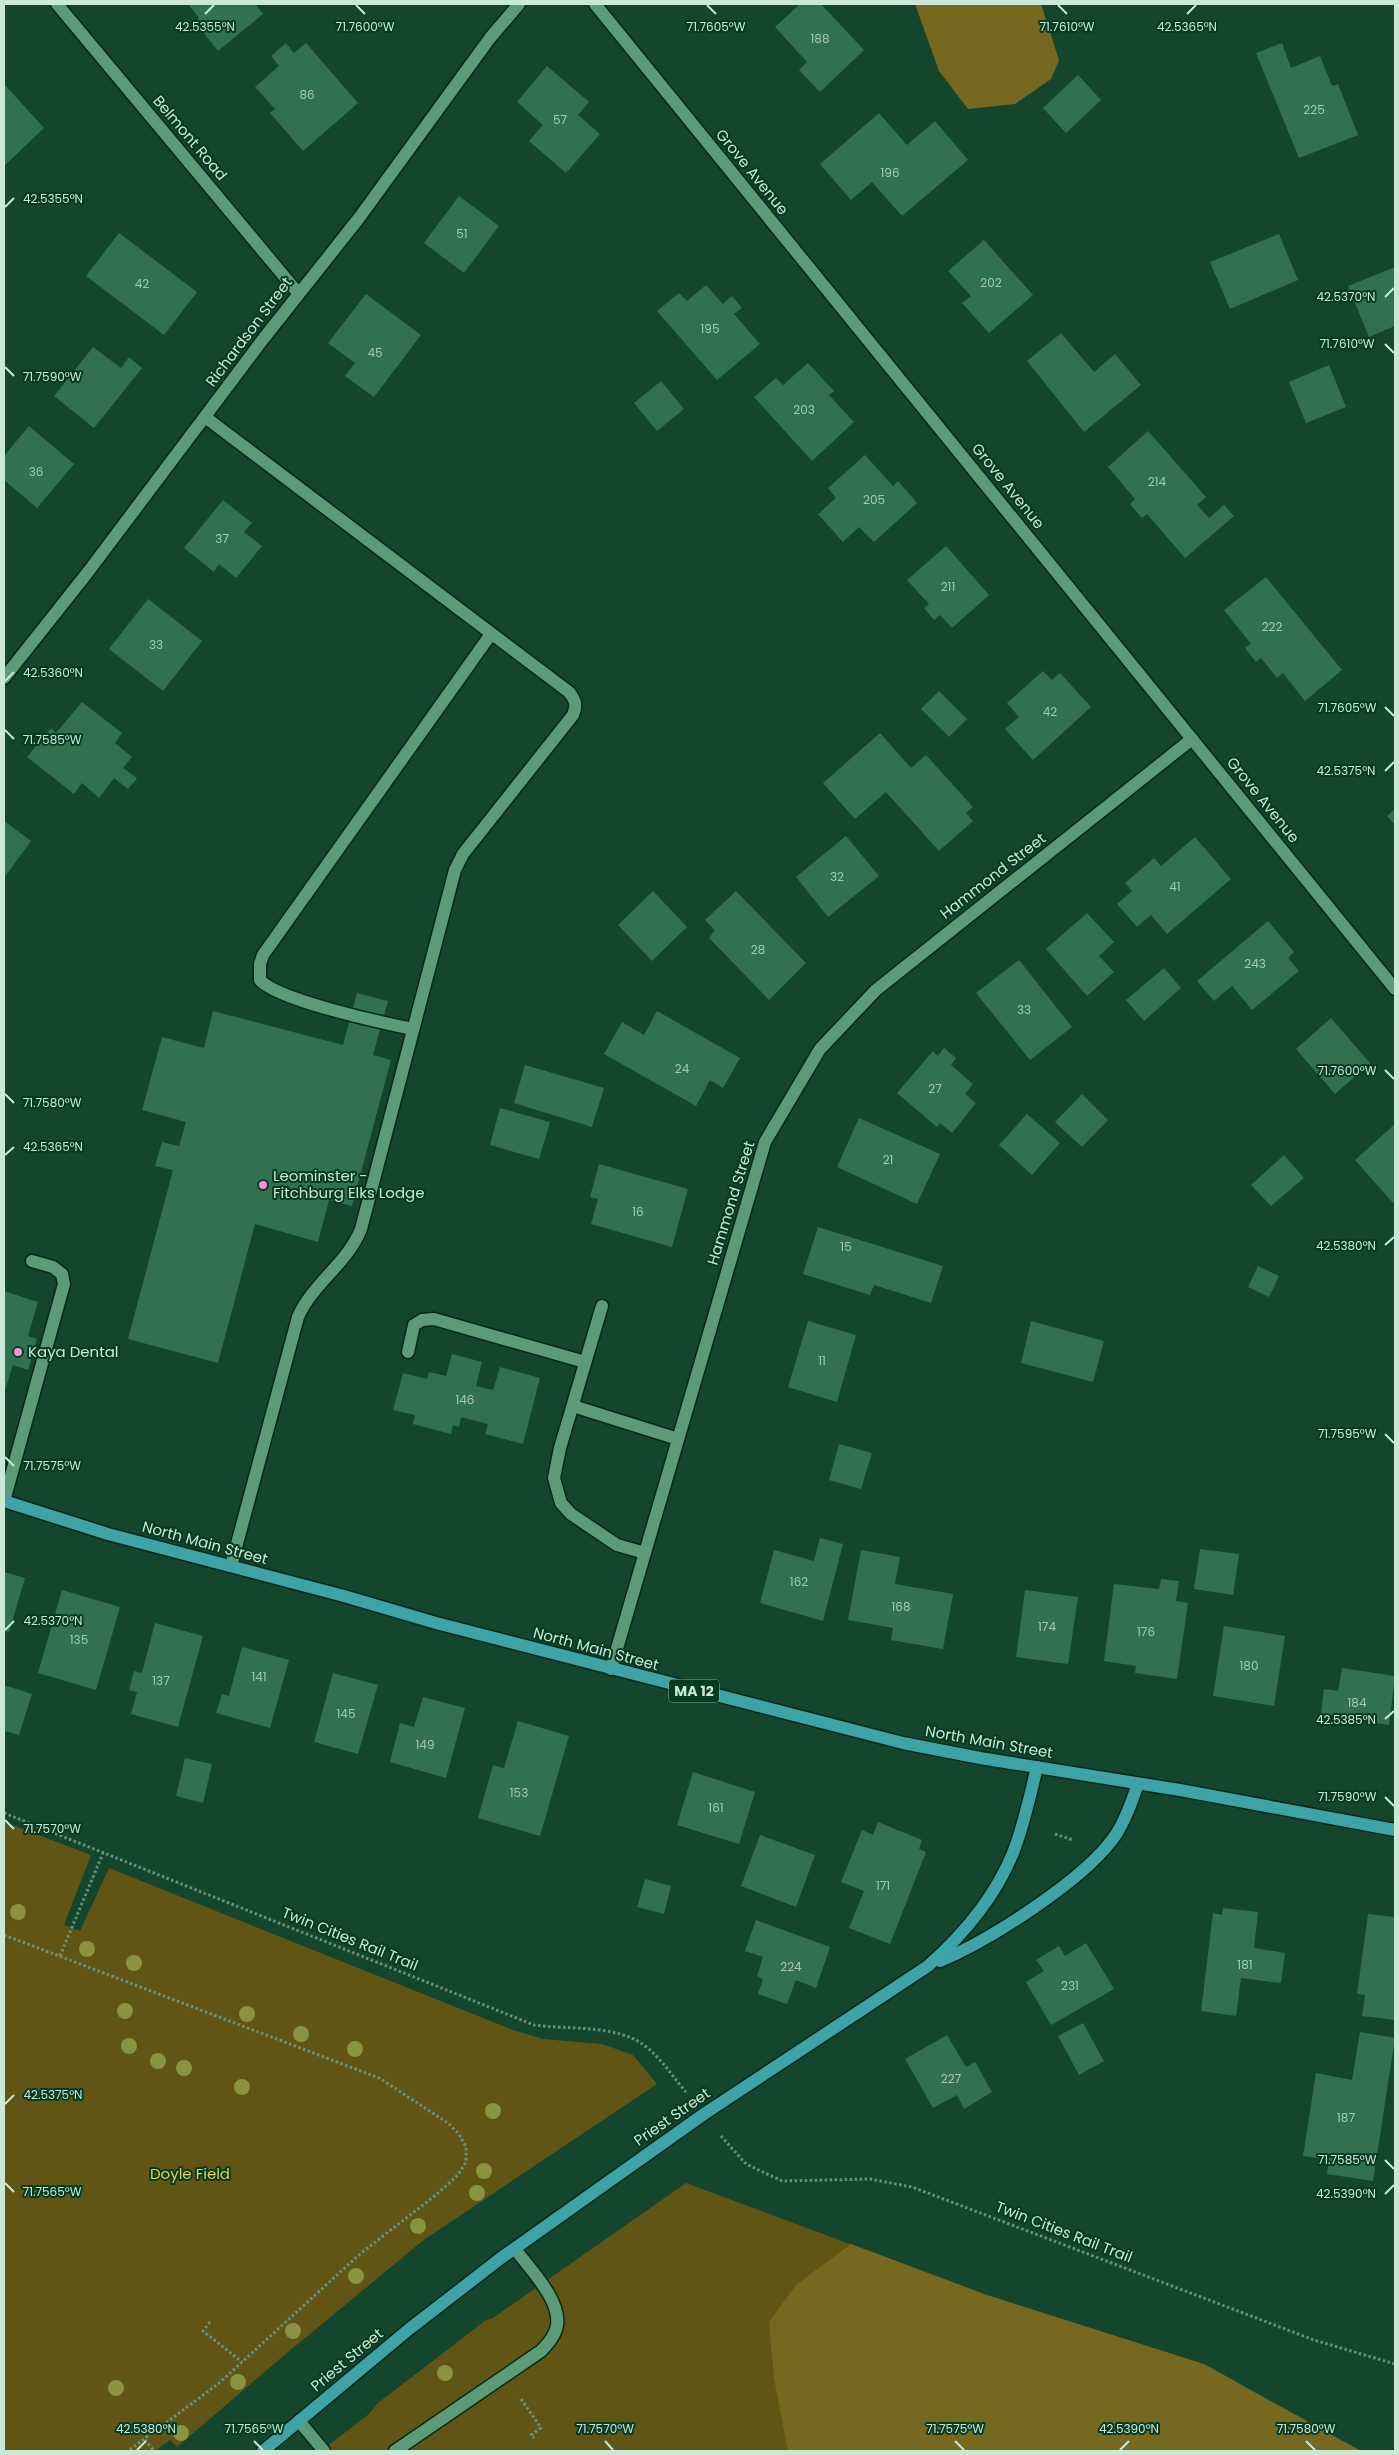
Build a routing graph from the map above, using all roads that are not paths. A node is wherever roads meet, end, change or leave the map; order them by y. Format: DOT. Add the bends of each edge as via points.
graph roads {
  1 [pos="57,4"];
  2 [pos="519,4"];
  3 [pos="595,4"];
  4 [pos="298,294"];
  5 [pos="205,417"];
  6 [pos="491,634"];
  7 [pos="4,678"];
  8 [pos="1192,738"];
  9 [pos="1395,989"];
  10 [pos="413,1029"];
  11 [pos="32,1261"];
  12 [pos="602,1306"];
  13 [pos="408,1352"];
  14 [pos="586,1362"];
  15 [pos="573,1406"];
  16 [pos="678,1439"];
  17 [pos="4,1501"];
  18 [pos="645,1553"];
  19 [pos="231,1566"];
  20 [pos="611,1669"];
  21 [pos="1037,1767"];
  22 [pos="1138,1784"];
  23 [pos="1395,1830"];
  24 [pos="928,1966"];
  25 [pos="515,2249"];
  26 [pos="299,2421"];
  27 [pos="263,2451"];
  28 [pos="324,2451"];
  29 [pos="395,2451"];
  1 -- 4 [label="street, Belmont Road"];
  2 -- 4 [label="street, Richardson Street"];
  3 -- 8 [label="street, Grove Avenue"];
  4 -- 5 [label="street, Richardson Street"];
  5 -- 6 [label="street"];
  5 -- 7 [label="street, Richardson Street"];
  6 -- 10 [label="street" via="569,692 576,707 463,854 450,885"];
  6 -- 10 [label="street" via="262,955 260,964 260,980 278,992 351,1015"];
  8 -- 9 [label="street, Grove Avenue"];
  8 -- 16 [label="street, Hammond Street" via="876,990 820,1049 765,1142"];
  10 -- 19 [label="street" via="361,1230 344,1260 302,1306 292,1332"];
  11 -- 17 [label="street" via="58,1270 64,1284"];
  12 -- 14 [label="street"];
  13 -- 14 [label="street" via="414,1325 434,1319"];
  14 -- 15 [label="street"];
  15 -- 16 [label="street"];
  15 -- 18 [label="street" via="554,1478 562,1503 571,1514 608,1540"];
  16 -- 18 [label="street, Hammond Street"];
  17 -- 19 [label="main road, North Main Street / MA 12" via="108,1534"];
  18 -- 20 [label="street, Hammond Street"];
  19 -- 20 [label="main road, North Main Street / MA 12"];
  20 -- 21 [label="main road, North Main Street / MA 12" via="903,1743"];
  21 -- 22 [label="main road, North Main Street / MA 12"];
  21 -- 24 [label="main road, Priest Street" via="1013,1853 1000,1878 966,1928"];
  22 -- 23 [label="main road, North Main Street / MA 12"];
  22 -- 24 [label="main road" via="1117,1834 1082,1870 996,1932 962,1952"];
  24 -- 25 [label="main road, Priest Street" via="704,2114"];
  25 -- 26 [label="main road, Priest Street" via="408,2330"];
  25 -- 29 [label="street" via="543,2286 558,2313 557,2327 550,2340 541,2351"];
  26 -- 27 [label="main road, Priest Street"];
  26 -- 28 [label="street"];
}
